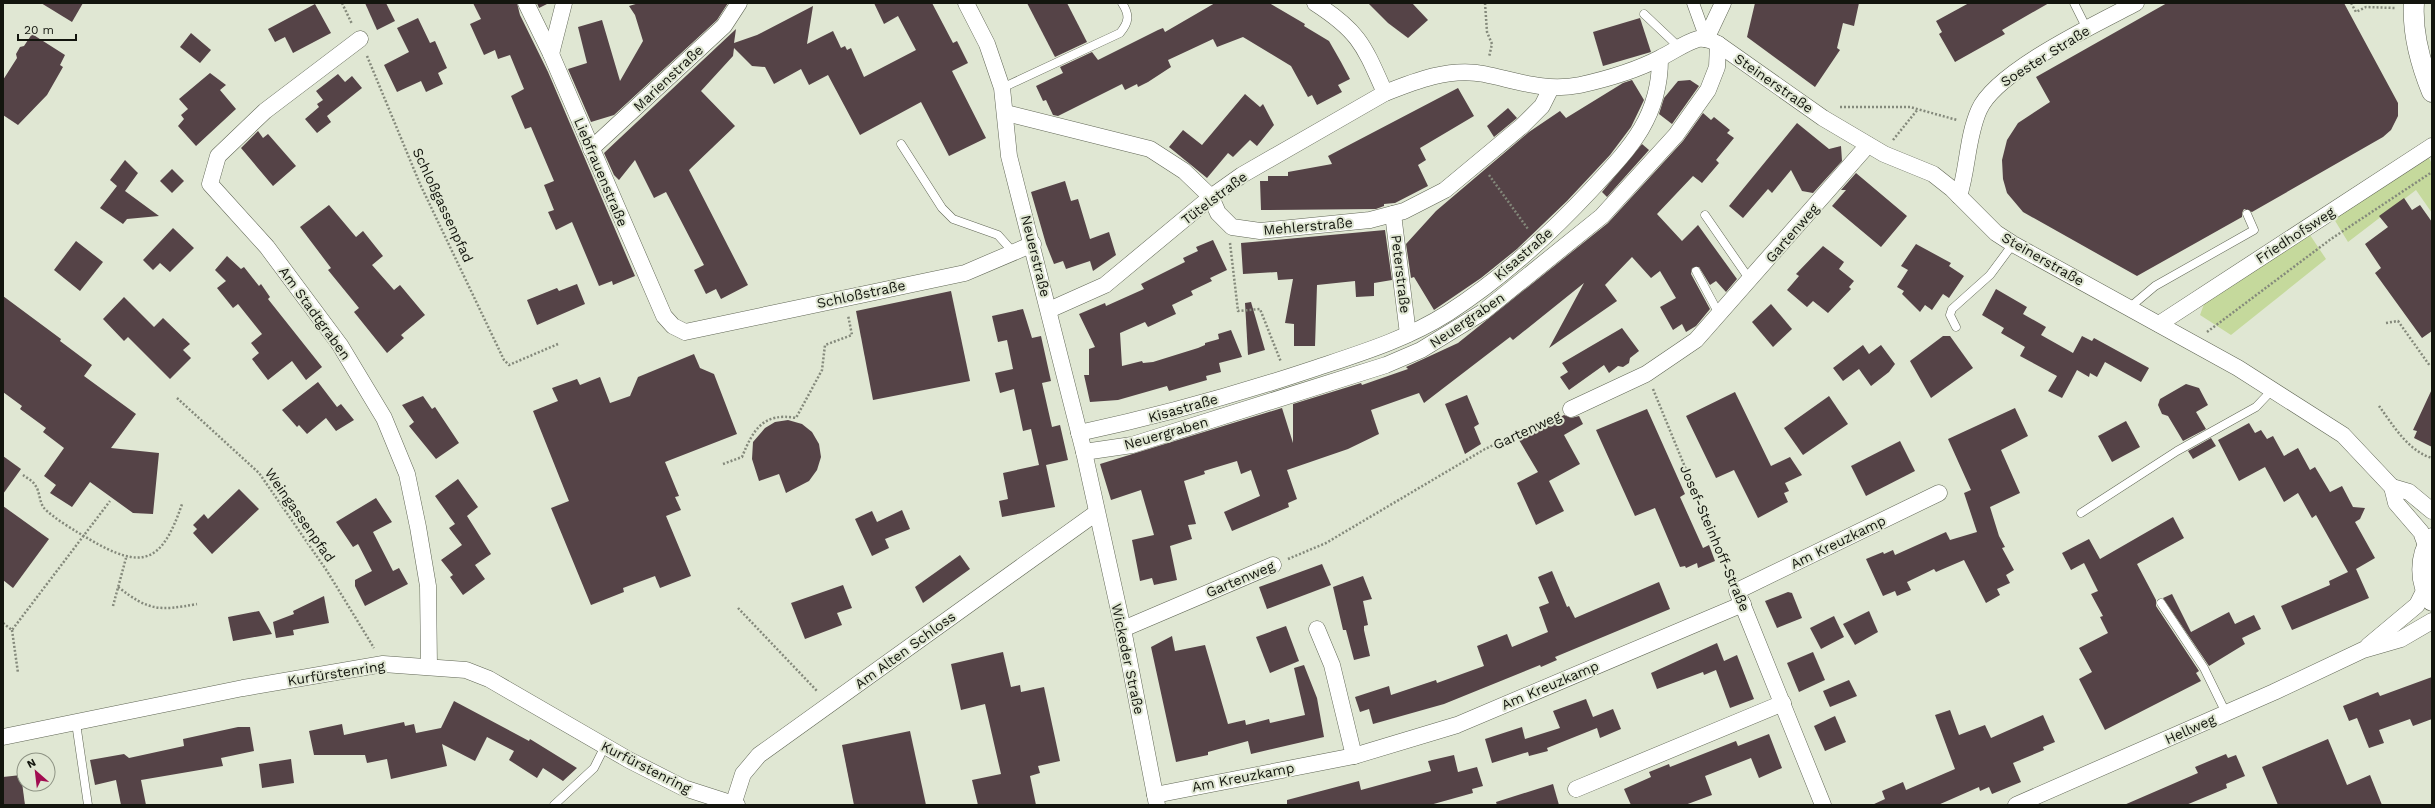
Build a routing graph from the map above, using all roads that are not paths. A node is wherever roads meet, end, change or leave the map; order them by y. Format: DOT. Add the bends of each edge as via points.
graph roads {
  1 [pos="526,3"];
  2 [pos="564,3"];
  3 [pos="739,3"];
  4 [pos="966,3"];
  5 [pos="1122,3"];
  6 [pos="1315,3"];
  7 [pos="1693,3"];
  8 [pos="1724,3"];
  9 [pos="2074,3"];
  10 [pos="2136,3"];
  11 [pos="2414,6"];
  12 [pos="1644,14"];
  13 [pos="2087,29"];
  14 [pos="360,39"];
  15 [pos="1712,41"];
  16 [pos="1680,48"];
  17 [pos="551,54"];
  18 [pos="1660,59"];
  19 [pos="1002,88"];
  20 [pos="1551,88"];
  21 [pos="2432,92"];
  22 [pos="1385,93"];
  23 [pos="1006,113"];
  24 [pos="901,144"];
  25 [pos="1868,145"];
  26 [pos="2432,146"];
  27 [pos="591,149"];
  28 [pos="1959,196"];
  29 [pos="1211,197"];
  30 [pos="1393,214"];
  31 [pos="2248,214"];
  32 [pos="1706,215"];
  33 [pos="1034,244"];
  34 [pos="2013,244"];
  35 [pos="1014,253"];
  36 [pos="1696,272"];
  37 [pos="1750,280"];
  38 [pos="2129,308"];
  39 [pos="1049,310"];
  40 [pos="1720,314"];
  41 [pos="2159,324"];
  42 [pos="1956,327"];
  43 [pos="685,332"];
  44 [pos="1408,334"];
  45 [pos="2273,389"];
  46 [pos="1571,409"];
  47 [pos="1079,433"];
  48 [pos="1084,452"];
  49 [pos="2392,486"];
  50 [pos="1939,493"];
  51 [pos="2432,511"];
  52 [pos="1096,513"];
  53 [pos="2081,513"];
  54 [pos="2429,543"];
  55 [pos="1273,565"];
  56 [pos="2429,595"];
  57 [pos="1740,598"];
  58 [pos="2161,603"];
  59 [pos="2432,621"];
  60 [pos="1123,629"];
  61 [pos="1317,629"];
  62 [pos="2364,650"];
  63 [pos="429,666"];
  64 [pos="1782,703"];
  65 [pos="2226,713"];
  66 [pos="76,723"];
  67 [pos="3,737"];
  68 [pos="605,746"];
  69 [pos="1354,756"];
  70 [pos="1576,789"];
  71 [pos="1156,800"];
  72 [pos="88,805"];
  73 [pos="554,805"];
  74 [pos="735,805"];
  75 [pos="1823,805"];
  76 [pos="2016,805"];
  1 -- 17 [label="street, Liebfrauenstraße"];
  2 -- 17 [label="street"];
  3 -- 27 [label="street, Marienstraße" via="724,26"];
  4 -- 19 [label="street, Neuerstraße" via="987,44"];
  5 -- 19 [label="lane" via="1128,12 1128,24 1120,33"];
  6 -- 22 [label="street" via="1337,17 1356,36 1365,49"];
  7 -- 15 [label="street"];
  8 -- 15 [label="street"];
  9 -- 13 [label="lane"];
  10 -- 13 [label="street, Soester Straße"];
  11 -- 21 [label="street" via="2421,60"];
  12 -- 16 [label="lane"];
  13 -- 28 [label="street, Soester Straße" via="2017,70 1988,94 1973,124 1967,167"];
  14 -- 63 [label="street, Am Stadtgraben" via="264,111 218,156 210,184 267,247 340,345 384,418 407,474 418,527 428,586"];
  15 -- 16 [label="street, Tütelstraße" via="1691,42"];
  15 -- 25 [label="street, Steinerstraße" via="1823,118"];
  15 -- 48 [label="street, Neuergraben" via="1717,67 1708,90 1676,135 1602,216 1483,312 1452,333 1386,366 1132,445"];
  16 -- 18 [label="street, Tütelstraße"];
  17 -- 27 [label="street, Liebfrauenstraße"];
  18 -- 20 [label="street, Tütelstraße" via="1585,84"];
  18 -- 44 [label="street, Kisastraße" via="1654,101 1635,140 1539,242 1477,293 1447,314"];
  19 -- 23 [label="street, Neuerstraße"];
  20 -- 22 [label="street, Tütelstraße" via="1524,85 1484,74 1459,73 1417,80"];
  20 -- 30 [label="street, Mehlerstraße" via="1542,106 1522,126 1445,190"];
  22 -- 29 [label="street, Tütelstraße" via="1266,160"];
  23 -- 29 [label="street, Mehlerstraße" via="1150,148 1184,171"];
  23 -- 33 [label="street, Neuerstraße" via="1009,156"];
  24 -- 35 [label="lane" via="942,208 953,219 998,235"];
  25 -- 28 [label="street, Steinerstraße" via="1933,174"];
  25 -- 37 [label="street, Gartenweg"];
  26 -- 41 [label="street, Friedhofsweg"];
  27 -- 43 [label="street, Liebfrauenstraße" via="664,316 673,326"];
  28 -- 34 [label="street, Steinerstraße" via="1987,224"];
  29 -- 30 [label="street, Mehlerstraße" via="1218,213 1232,227 1260,231 1370,220"];
  29 -- 39 [label="street, Tütelstraße" via="1105,285"];
  30 -- 44 [label="street, Peterstraße"];
  31 -- 38 [label="lane" via="2254,230 2155,286"];
  32 -- 37 [label="lane"];
  33 -- 35 [label="street, Schloßstraße"];
  33 -- 39 [label="street, Neuerstraße"];
  34 -- 38 [label="street, Steinerstraße"];
  34 -- 42 [label="lane" via="1990,275 1952,309 1950,315"];
  35 -- 43 [label="street, Schloßstraße" via="965,273"];
  36 -- 40 [label="lane"];
  37 -- 40 [label="street, Gartenweg"];
  38 -- 41 [label="street, Steinerstraße"];
  39 -- 47 [label="street, Neuerstraße"];
  40 -- 46 [label="street, Gartenweg" via="1696,340 1646,374"];
  41 -- 45 [label="street, Steinerstraße"];
  44 -- 47 [label="street, Kisastraße" via="1381,346 1286,378 1139,420"];
  45 -- 49 [label="street, Steinerstraße" via="2343,435"];
  45 -- 53 [label="lane" via="2256,407 2177,451"];
  47 -- 48 [label="street, Neuerstraße"];
  48 -- 52 [label="street, Neuerstraße"];
  49 -- 51 [label="street, Steinerstraße" via="2409,492"];
  49 -- 54 [label="street, Steinerstraße" via="2396,503"];
  50 -- 57 [label="street, Am Kreuzkamp"];
  52 -- 60 [label="street, Wickeder Straße"];
  52 -- 74 [label="street, Am Alten Schloss" via="759,755 743,774"];
  54 -- 56 [label="street" via="2422,572"];
  55 -- 60 [label="street, Gartenweg"];
  56 -- 62 [label="street, Hellweg"];
  57 -- 64 [label="street, Josef-Steinhoff-Straße"];
  57 -- 69 [label="street, Am Kreuzkamp" via="1457,725"];
  58 -- 65 [label="lane" via="2204,668"];
  59 -- 62 [label="street, Hellweg" via="2401,639"];
  60 -- 71 [label="street, Wickeder Straße"];
  61 -- 69 [label="street" via="1332,665"];
  62 -- 65 [label="street, Hellweg"];
  63 -- 66 [label="street, Kurfürstenring" via="384,664 243,688"];
  63 -- 68 [label="street, Kurfürstenring" via="466,670 489,679"];
  64 -- 70 [label="street"];
  64 -- 75 [label="street, Josef-Steinhoff-Straße"];
  65 -- 76 [label="street, Hellweg"];
  66 -- 67 [label="street, Kurfürstenring"];
  66 -- 72 [label="lane"];
  68 -- 73 [label="lane" via="594,768"];
  68 -- 74 [label="street, Kurfürstenring" via="684,788"];
  69 -- 71 [label="street, Am Kreuzkamp"];
}
